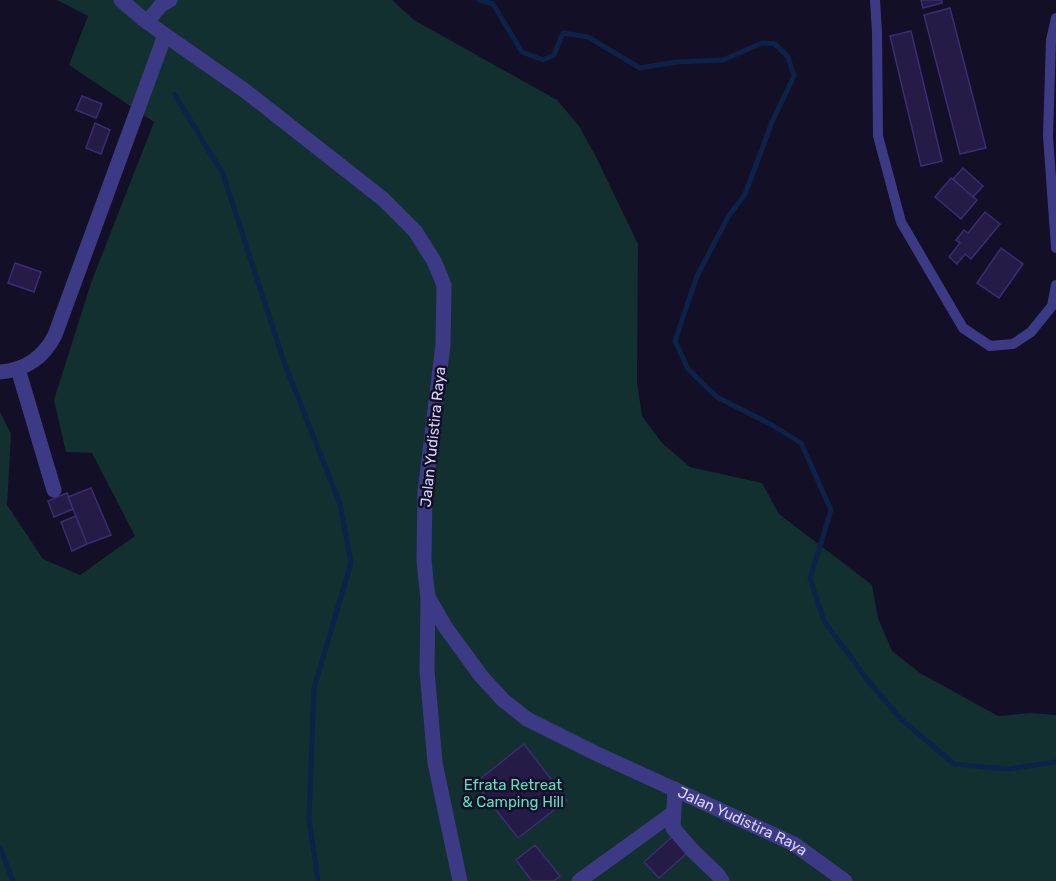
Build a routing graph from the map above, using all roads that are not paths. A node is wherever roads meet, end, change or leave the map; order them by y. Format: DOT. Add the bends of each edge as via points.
graph roads {
  1 [pos="121,0"];
  2 [pos="170,0"];
  3 [pos="875,0"];
  4 [pos="1056,18"];
  5 [pos="147,22"];
  6 [pos="165,35"];
  7 [pos="1056,248"];
  8 [pos="1056,285"];
  9 [pos="18,369"];
  10 [pos="0,372"];
  11 [pos="54,490"];
  12 [pos="428,597"];
  13 [pos="675,789"];
  14 [pos="673,813"];
  15 [pos="460,881"];
  16 [pos="579,881"];
  17 [pos="723,881"];
  18 [pos="845,881"];
  1 -- 5 [label="street, Jalan Yudistira Raya"];
  2 -- 5 [label="street"];
  3 -- 8 [label="lane" via="878,136 901,222 963,328 990,346 1013,344 1031,332 1052,306"];
  4 -- 7 [label="lane" via="1051,40 1048,136"];
  5 -- 6 [label="street, Jalan Yudistira Raya"];
  6 -- 9 [label="street" via="55,335 43,355"];
  6 -- 12 [label="street, Jalan Yudistira Raya" via="244,90 383,199 415,231 434,261 444,285 443,345 425,492"];
  9 -- 10 [label="street"];
  9 -- 11 [label="street"];
  12 -- 13 [label="street, Jalan Yudistira Raya" via="481,676 527,719"];
  12 -- 15 [label="street" via="427,671 435,763"];
  13 -- 14 [label="street"];
  13 -- 18 [label="street, Jalan Yudistira Raya" via="794,844"];
  14 -- 16 [label="street"];
  14 -- 17 [label="street" via="673,828"];
}
